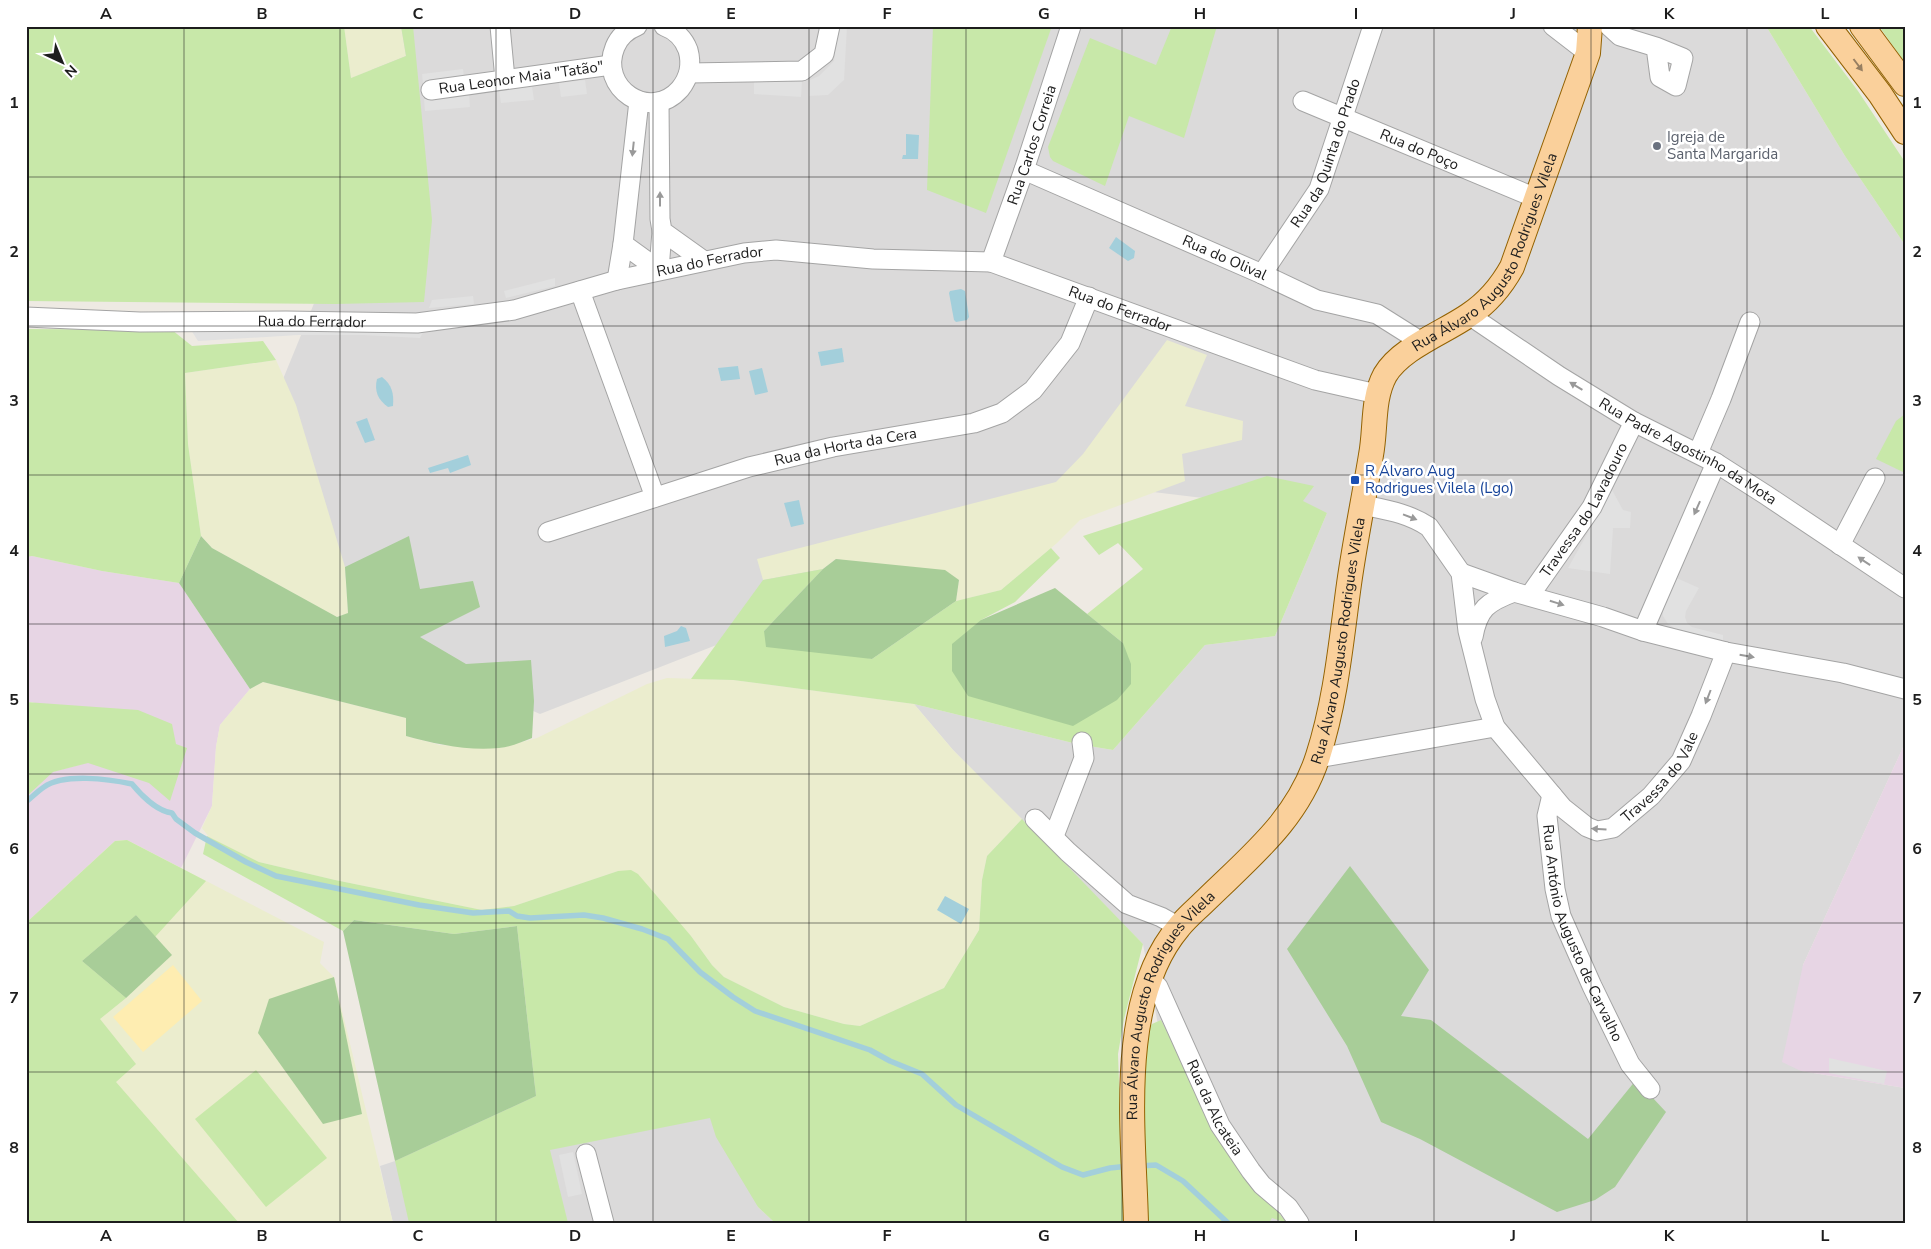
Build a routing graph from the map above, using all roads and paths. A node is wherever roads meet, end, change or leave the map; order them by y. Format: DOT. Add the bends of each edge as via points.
graph roads {
  1 [pos="500,26"];
  2 [pos="637,26"];
  3 [pos="664,26"];
  4 [pos="830,26"];
  5 [pos="1071,26"];
  6 [pos="1374,26"];
  7 [pos="1552,26"];
  8 [pos="1828,26"];
  9 [pos="1862,26"];
  10 [pos="1597,33"];
  11 [pos="1656,47"];
  12 [pos="611,65"];
  13 [pos="689,73"];
  14 [pos="506,79"];
  15 [pos="1905,84"];
  16 [pos="431,90"];
  17 [pos="639,101"];
  18 [pos="1303,101"];
  19 [pos="659,102"];
  20 [pos="1343,117"];
  21 [pos="1905,132"];
  22 [pos="1024,170"];
  23 [pos="1536,198"];
  24 [pos="662,231"];
  25 [pos="623,244"];
  26 [pos="704,261"];
  27 [pos="991,262"];
  28 [pos="658,270"];
  29 [pos="1262,274"];
  30 [pos="617,280"];
  31 [pos="580,291"];
  32 [pos="1089,297"];
  33 [pos="1469,315"];
  34 [pos="26,317"];
  35 [pos="1750,322"];
  36 [pos="1423,342"];
  37 [pos="1377,394"];
  38 [pos="1634,422"];
  39 [pos="1698,453"];
  40 [pos="1716,463"];
  41 [pos="1875,478"];
  42 [pos="655,497"];
  43 [pos="1363,505"];
  44 [pos="548,532"];
  45 [pos="1840,545"];
  46 [pos="1461,573"];
  47 [pos="1905,588"];
  48 [pos="1522,593"];
  49 [pos="1643,631"];
  50 [pos="1472,644"];
  51 [pos="1726,652"];
  52 [pos="1905,689"];
  53 [pos="1494,727"];
  54 [pos="1082,742"];
  55 [pos="1318,758"];
  56 [pos="1552,794"];
  57 [pos="1035,819"];
  58 [pos="1054,836"];
  59 [pos="1179,927"];
  60 [pos="1151,979"];
  61 [pos="1650,1089"];
  62 [pos="586,1154"];
  63 [pos="604,1223"];
  64 [pos="1136,1223"];
  65 [pos="1299,1223"];
  1 -- 14 [label="street"];
  2 -- 12 [label="street" via="616,43"];
  3 -- 13 [label="street" via="680,36 687,48"];
  4 -- 13 [label="street" via="824,54 802,71"];
  5 -- 22 [label="street, Rua Carlos Correia"];
  6 -- 20 [label="street, Rua da Quinta do Prado"];
  7 -- 10 [label="street"];
  8 -- 21 [label="main road, one-way"];
  9 -- 15 [label="main road"];
  10 -- 11 [label="street"];
  10 -- 23 [label="main road, Rua Álvaro Augusto Rodrigues Vilela"];
  12 -- 14 [label="street, Rua Leonor Maia \"Tatão\""];
  12 -- 17 [label="street" via="619,88"];
  13 -- 19 [label="street" via="678,92"];
  14 -- 16 [label="street, Rua Leonor Maia \"Tatão\""];
  17 -- 19 [label="street"];
  17 -- 25 [label="street, one-way"];
  18 -- 20 [label="street, Rua do Poço"];
  24 -- 19 [label="street, one-way"];
  20 -- 23 [label="street, Rua do Poço"];
  20 -- 29 [label="street, Rua da Quinta do Prado" via="1319,188"];
  22 -- 27 [label="street, Rua Carlos Correia"];
  22 -- 29 [label="street, Rua do Olival"];
  23 -- 33 [label="main road, Rua Álvaro Augusto Rodrigues Vilela" via="1505,280"];
  24 -- 26 [label="street"];
  24 -- 28 [label="street"];
  25 -- 28 [label="street"];
  25 -- 30 [label="street"];
  26 -- 27 [label="street, Rua do Ferrador" via="776,250 873,259"];
  26 -- 28 [label="street, Rua do Ferrador"];
  27 -- 32 [label="street, Rua do Ferrador"];
  28 -- 30 [label="street, Rua do Ferrador"];
  29 -- 36 [label="street, Rua do Olival" via="1317,300 1377,314"];
  30 -- 31 [label="street, Rua do Ferrador"];
  31 -- 34 [label="street, Rua do Ferrador" via="514,310 417,323 140,322"];
  31 -- 42 [label="street"];
  32 -- 37 [label="street, Rua do Ferrador" via="1315,380"];
  32 -- 42 [label="street, Rua da Horta da Cera" via="1070,343 1033,390 1002,413 974,423 833,448 749,467"];
  33 -- 36 [label="main road, Rua Álvaro Augusto Rodrigues Vilela"];
  38 -- 33 [label="street, Rua Padre Agostinho da Mota, one-way"];
  35 -- 39 [label="street"];
  36 -- 37 [label="main road, Rua Álvaro Augusto Rodrigues Vilela" via="1393,364"];
  37 -- 43 [label="main road, Rua Álvaro Augusto Rodrigues Vilela" via="1373,446"];
  38 -- 39 [label="street, Rua Padre Agostinho da Mota"];
  38 -- 48 [label="street, Travessa do Lavadouro" via="1592,507"];
  39 -- 40 [label="street, Rua Padre Agostinho da Mota"];
  40 -- 45 [label="street, Rua Padre Agostinho da Mota"];
  40 -- 49 [label="street, one-way"];
  41 -- 45 [label="street"];
  42 -- 44 [label="street, Rua da Horta da Cera"];
  43 -- 46 [label="street, one-way" via="1411,516 1428,527"];
  43 -- 55 [label="main road, Rua Álvaro Augusto Rodrigues Vilela" via="1355,540 1332,708"];
  47 -- 45 [label="street, Rua Padre Agostinho da Mota, one-way"];
  46 -- 48 [label="street"];
  46 -- 50 [label="street"];
  48 -- 49 [label="street, one-way"];
  48 -- 50 [label="street" via="1498,598 1483,609 1476,620"];
  49 -- 51 [label="street"];
  50 -- 53 [label="street"];
  51 -- 52 [label="street, one-way" via="1843,673"];
  51 -- 56 [label="street, Travessa do Vale, one-way" via="1681,761 1651,796 1613,828 1597,831 1587,827"];
  53 -- 55 [label="street"];
  53 -- 56 [label="street"];
  54 -- 58 [label="street" via="1084,758"];
  55 -- 59 [label="main road, Rua Álvaro Augusto Rodrigues Vilela" via="1298,801 1268,842"];
  56 -- 61 [label="street, Rua António Augusto de Carvalho" via="1547,816 1561,916 1630,1064"];
  57 -- 58 [label="street"];
  58 -- 59 [label="street" via="1127,904"];
  59 -- 60 [label="main road, Rua Álvaro Augusto Rodrigues Vilela" via="1160,956"];
  60 -- 64 [label="main road, Rua Álvaro Augusto Rodrigues Vilela" via="1139,1020 1133,1058"];
  60 -- 65 [label="street, Rua da Alcateia" via="1158,987 1220,1124 1262,1185 1288,1207"];
  62 -- 63 [label="street"];
}
